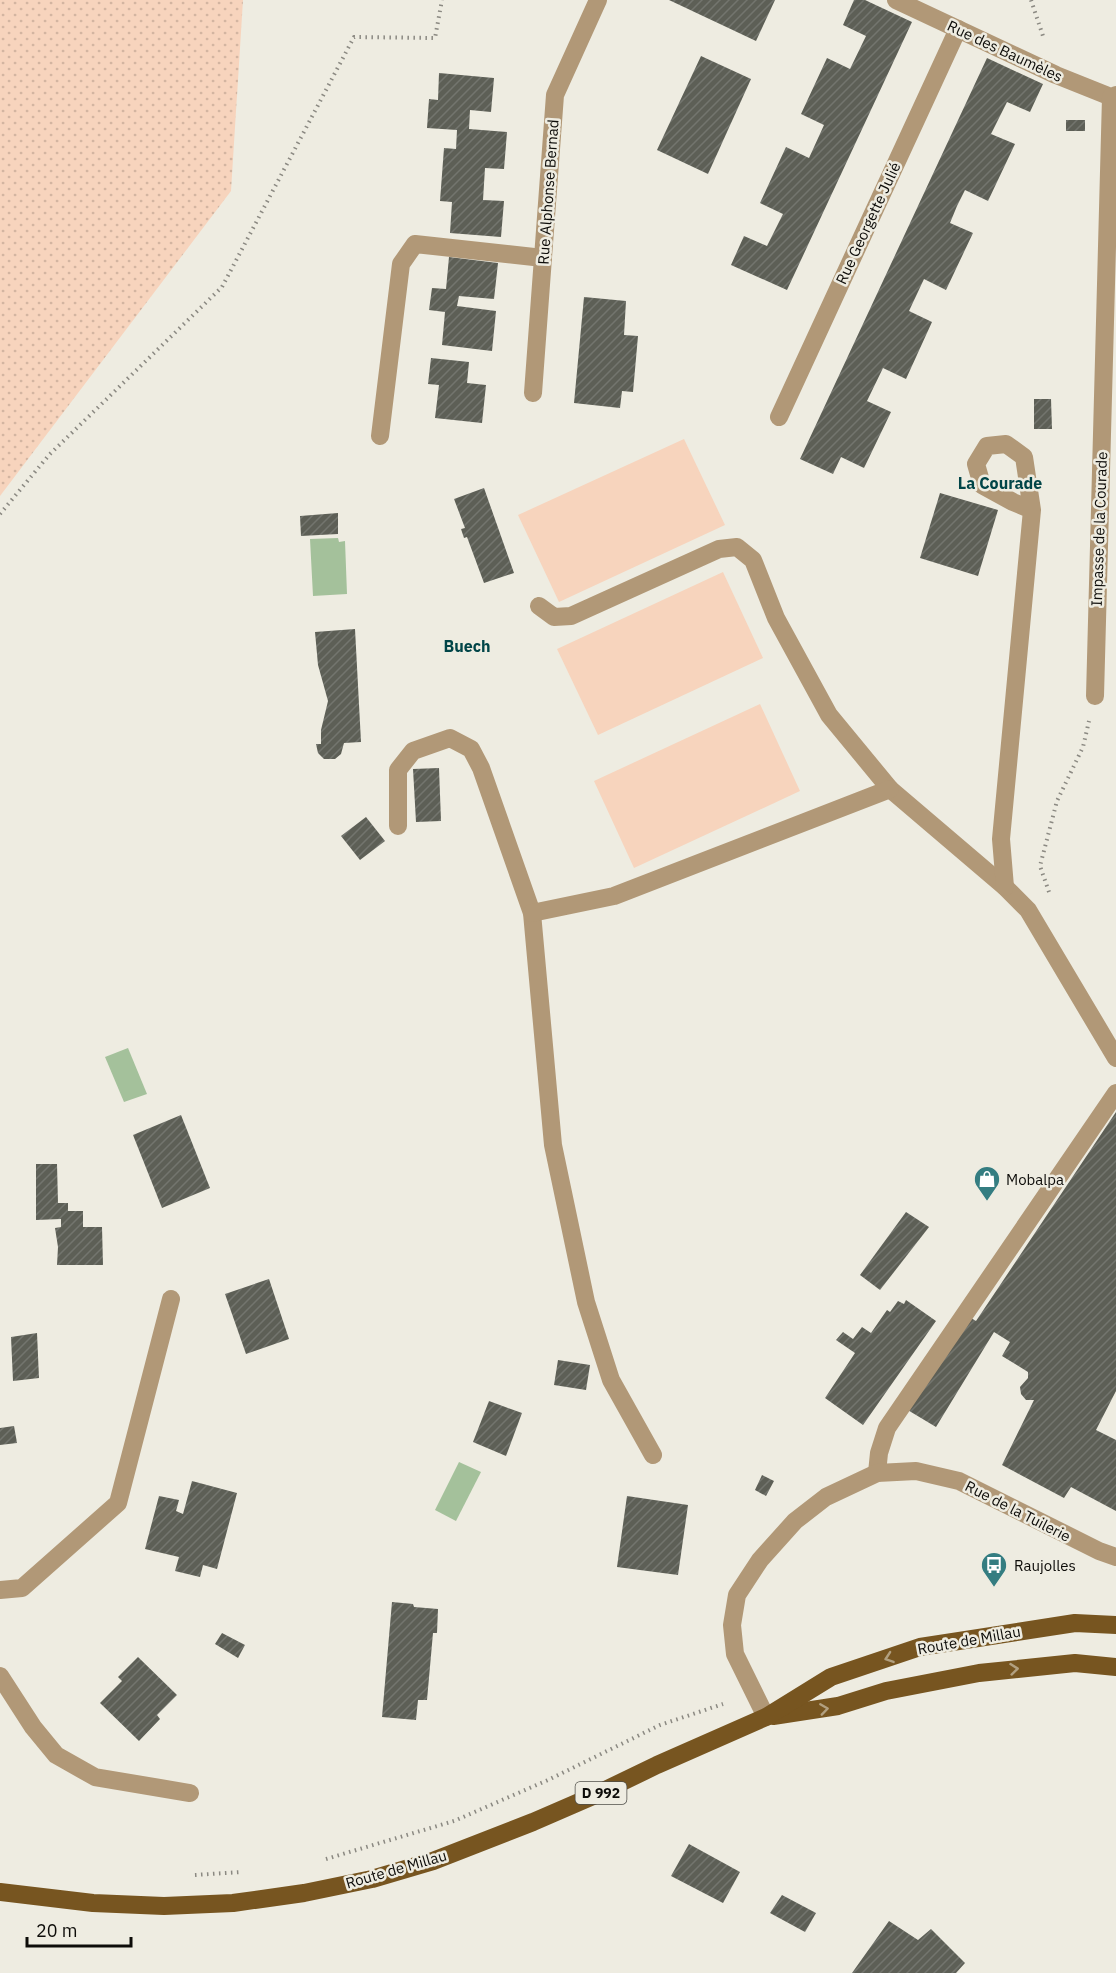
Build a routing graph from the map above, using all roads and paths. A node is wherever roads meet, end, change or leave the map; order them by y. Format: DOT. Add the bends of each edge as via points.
graph roads {
  1 [pos="442,0"];
  2 [pos="598,0"];
  3 [pos="896,0"];
  4 [pos="958,29"];
  5 [pos="1114,96"];
  6 [pos="543,258"];
  7 [pos="1110,363"];
  8 [pos="533,393"];
  9 [pos="779,417"];
  10 [pos="380,436"];
  11 [pos="1032,510"];
  12 [pos="0,514"];
  13 [pos="539,606"];
  14 [pos="1095,696"];
  15 [pos="890,789"];
  16 [pos="398,826"];
  17 [pos="1005,887"];
  18 [pos="1049,894"];
  19 [pos="532,913"];
  20 [pos="1116,1058"];
  21 [pos="1116,1093"];
  22 [pos="171,1299"];
  23 [pos="653,1455"];
  24 [pos="877,1473"];
  25 [pos="1116,1557"];
  26 [pos="0,1590"];
  27 [pos="1116,1625"];
  28 [pos="1116,1667"];
  29 [pos="0,1676"];
  30 [pos="756,1695"];
  31 [pos="766,1717"];
  32 [pos="190,1793"];
  33 [pos="322,1859"];
  34 [pos="250,1871"];
  35 [pos="185,1876"];
  36 [pos="0,1892"];
  1 -- 12 [label="path" via="435,38 354,37 222,287 49,455"];
  2 -- 6 [label="street, Rue Alphonse Bernad" via="555,95"];
  3 -- 4 [label="street, Rue des Baumèles"];
  4 -- 5 [label="street, Rue des Baumèles" via="1056,75"];
  4 -- 9 [label="street, Rue Georgette Julié"];
  5 -- 7 [label="street, Impasse de la Courade"];
  6 -- 8 [label="street, Rue Alphonse Bernad"];
  6 -- 10 [label="street" via="415,244 401,264"];
  7 -- 14 [label="street, Impasse de la Courade"];
  11 -- 17 [label="street" via="1001,839"];
  13 -- 15 [label="street" via="554,617 571,616 718,549 737,547 753,560 776,618 829,715"];
  14 -- 18 [label="path" via="1083,747 1057,801 1040,866"];
  15 -- 17 [label="street"];
  15 -- 19 [label="street" via="614,896"];
  16 -- 19 [label="street" via="398,770 413,751 450,738 471,749"];
  17 -- 20 [label="street" via="1028,910"];
  19 -- 23 [label="street" via="553,1145 586,1302 612,1380"];
  21 -- 24 [label="street" via="886,1428"];
  22 -- 26 [label="street" via="118,1503 22,1588"];
  24 -- 25 [label="street, Rue de la Tuilerie" via="916,1471 959,1481"];
  24 -- 30 [label="street, Rue de la Tuilerie" via="826,1497 795,1521 760,1560 737,1595 732,1625 735,1654"];
  27 -- 31 [label="main road, Route de Millau / D 992, one-way" via="1075,1623 921,1647 831,1677"];
  31 -- 28 [label="main road, Route de Millau / D 992, one-way" via="838,1707 886,1691 979,1673 1075,1663"];
  29 -- 32 [label="street" via="33,1727 57,1755 96,1777"];
  30 -- 31 [label="street, Rue de la Tuilerie"];
  30 -- 33 [label="path" via="660,1725 454,1821"];
  31 -- 36 [label="main road, Route de Millau / D 992" via="533,1822 433,1861 372,1879 233,1903 164,1906 93,1903"];
  34 -- 35 [label="path"];
}
